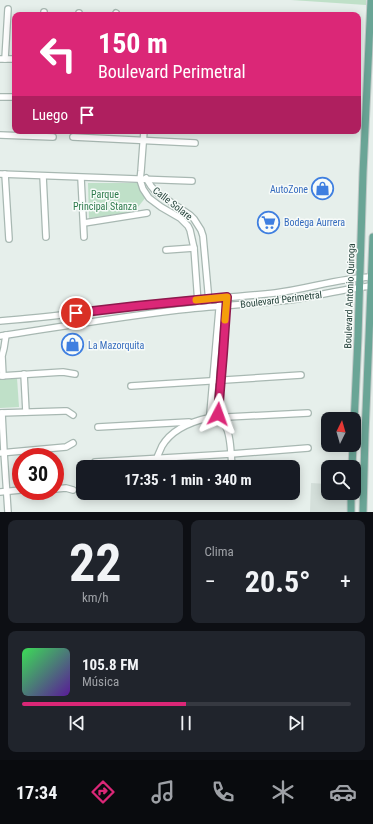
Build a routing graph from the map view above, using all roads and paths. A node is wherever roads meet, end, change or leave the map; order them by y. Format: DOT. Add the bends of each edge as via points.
graph roads {
  1 [pos="371,0"];
  2 [pos="8,9"];
  3 [pos="3,59"];
  4 [pos="0,97"];
  5 [pos="12,97"];
  6 [pos="144,134"];
  7 [pos="0,135"];
  8 [pos="53,137"];
  9 [pos="73,137"];
  10 [pos="143,140"];
  11 [pos="195,143"];
  12 [pos="3,174"];
  13 [pos="43,176"];
  14 [pos="81,178"];
  15 [pos="143,180"];
  16 [pos="192,181"];
  17 [pos="169,202"];
  18 [pos="165,209"];
  19 [pos="147,213"];
  20 [pos="84,223"];
  21 [pos="201,230"];
  22 [pos="192,233"];
  23 [pos="46,237"];
  24 [pos="84,237"];
  25 [pos="373,237"];
  26 [pos="9,240"];
  27 [pos="192,249"];
  28 [pos="166,250"];
  29 [pos="206,264"];
  30 [pos="196,265"];
  31 [pos="360,278"];
  32 [pos="371,278"];
  33 [pos="371,286"];
  34 [pos="360,287"];
  35 [pos="227,297"];
  36 [pos="220,298"];
  37 [pos="209,299"];
  38 [pos="198,300"];
  39 [pos="136,306"];
  40 [pos="218,306"];
  41 [pos="226,306"];
  42 [pos="210,307"];
  43 [pos="198,308"];
  44 [pos="128,317"];
  45 [pos="0,321"];
  46 [pos="9,330"];
  47 [pos="215,353"];
  48 [pos="223,354"];
  49 [pos="1,361"];
  50 [pos="24,374"];
  51 [pos="75,374"];
  52 [pos="1,376"];
  53 [pos="301,376"];
  54 [pos="220,380"];
  55 [pos="213,381"];
  56 [pos="131,386"];
  57 [pos="26,412"];
  58 [pos="355,412"];
  59 [pos="1,413"];
  60 [pos="308,413"];
  61 [pos="73,415"];
  62 [pos="217,418"];
  63 [pos="192,422"];
  64 [pos="98,427"];
  65 [pos="73,443"];
  66 [pos="308,448"];
  67 [pos="2,453"];
  68 [pos="231,454"];
  69 [pos="157,458"];
  70 [pos="126,460"];
  71 [pos="231,460"];
  72 [pos="64,488"];
  73 [pos="73,490"];
  74 [pos="7,491"];
  75 [pos="12,491"];
  76 [pos="0,492"];
  77 [pos="352,500"];
  78 [pos="8,512"];
  79 [pos="351,512"];
  80 [pos="363,512"];
  1 -- 31 [label="main road, Boulevard Antonio Quiroga"];
  2 -- 3 [label="street"];
  4 -- 5 [label="street"];
  6 -- 10 [label="street, Calle Solare"];
  7 -- 8 [label="street"];
  9 -- 10 [label="street"];
  10 -- 11 [label="street"];
  10 -- 15 [label="street, Calle Solare"];
  12 -- 13 [label="street"];
  12 -- 26 [label="street"];
  13 -- 14 [label="street"];
  13 -- 23 [label="street"];
  14 -- 15 [label="street"];
  14 -- 20 [label="street"];
  15 -- 16 [label="street"];
  15 -- 17 [label="street, Calle Solare"];
  15 -- 18 [label="street, Calle Solare" via="146,194"];
  17 -- 18 [label="street"];
  17 -- 21 [label="street, Calle Solare" via="190,215"];
  18 -- 22 [label="street, Calle Solare" via="180,218"];
  19 -- 20 [label="street"];
  20 -- 24 [label="street"];
  21 -- 22 [label="street"];
  21 -- 29 [label="street, Calle Solare"];
  22 -- 27 [label="street, Calle Solare"];
  25 -- 32 [label="main road"];
  27 -- 28 [label="street"];
  27 -- 30 [label="street, Calle Solare"];
  29 -- 30 [label="street"];
  29 -- 37 [label="street, Calle Solare"];
  30 -- 38 [label="street, Calle Solare"];
  31 -- 32 [label="street, Boulevard Perimetral"];
  31 -- 34 [label="main road, Boulevard Antonio Quiroga"];
  31 -- 35 [label="street, Boulevard Perimetral" via="278,293"];
  32 -- 33 [label="main road"];
  33 -- 34 [label="street, Boulevard Perimetral"];
  33 -- 80 [label="main road"];
  34 -- 41 [label="street, Boulevard Perimetral" via="290,300"];
  34 -- 58 [label="main road, Boulevard Antonio Quiroga"];
  35 -- 36 [label="street, Boulevard Perimetral"];
  35 -- 41 [label="street"];
  36 -- 37 [label="street, Boulevard Perimetral"];
  36 -- 40 [label="street"];
  37 -- 38 [label="street, Boulevard Perimetral"];
  37 -- 42 [label="street, Calle Solare"];
  38 -- 39 [label="street, Boulevard Perimetral"];
  38 -- 43 [label="street, Calle Solare"];
  39 -- 44 [label="street"];
  39 -- 46 [label="street, Boulevard Perimetral" via="34,319"];
  40 -- 41 [label="street, Boulevard Perimetral"];
  40 -- 42 [label="street, Boulevard Perimetral"];
  40 -- 47 [label="street"];
  41 -- 48 [label="street"];
  42 -- 43 [label="street, Boulevard Perimetral"];
  43 -- 44 [label="street, Boulevard Perimetral"];
  44 -- 46 [label="street, Boulevard Perimetral"];
  45 -- 46 [label="street, Boulevard Perimetral"];
  46 -- 49 [label="street"];
  47 -- 48 [label="street"];
  47 -- 55 [label="street"];
  48 -- 54 [label="street"];
  49 -- 52 [label="street"];
  50 -- 51 [label="street"];
  50 -- 52 [label="street"];
  50 -- 57 [label="street"];
  53 -- 54 [label="street"];
  54 -- 55 [label="street"];
  54 -- 62 [label="street"];
  55 -- 56 [label="street"];
  55 -- 62 [label="street" via="210,413"];
  57 -- 59 [label="street"];
  57 -- 61 [label="street" via="64,410"];
  59 -- 67 [label="street"];
  60 -- 62 [label="street"];
  62 -- 63 [label="street"];
  62 -- 68 [label="street" via="228,430"];
  63 -- 64 [label="street"];
  63 -- 69 [label="street" via="175,432 163,444"];
  65 -- 67 [label="street" via="66,447"];
  66 -- 68 [label="street"];
  67 -- 74 [label="street"];
  68 -- 69 [label="street"];
  68 -- 71 [label="street"];
  69 -- 70 [label="street"];
  72 -- 73 [label="street"];
  74 -- 75 [label="street"];
  74 -- 76 [label="street"];
  74 -- 78 [label="street"];
  77 -- 79 [label="main road"];
}
